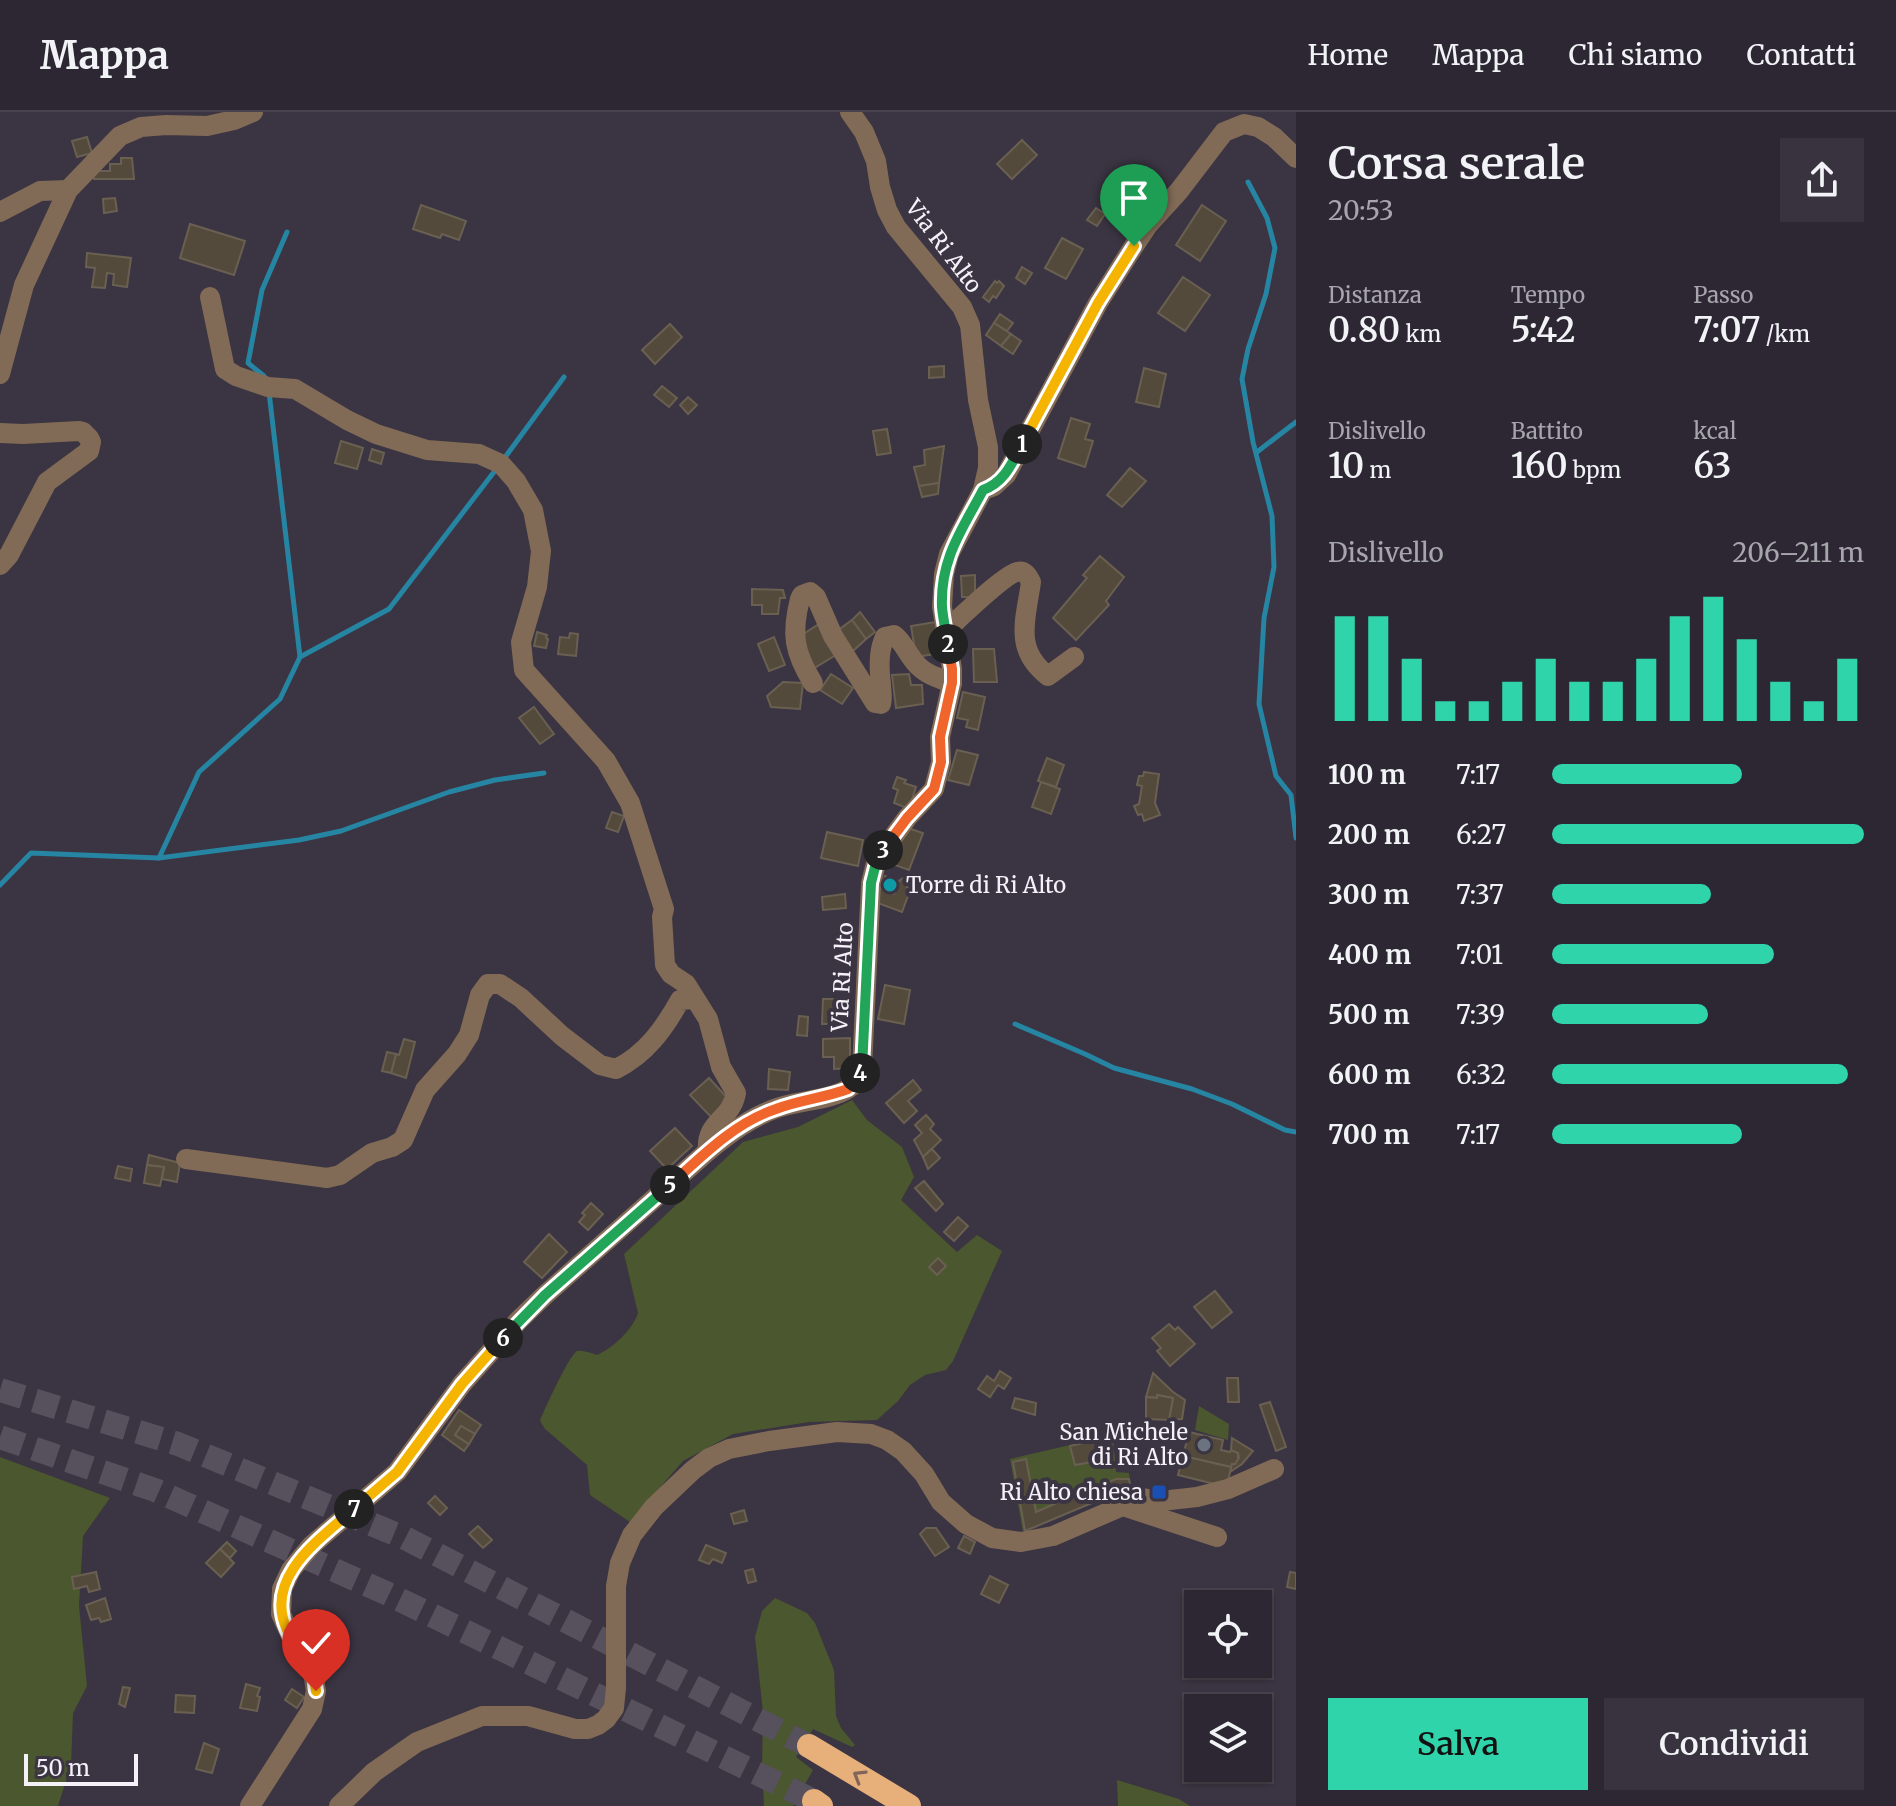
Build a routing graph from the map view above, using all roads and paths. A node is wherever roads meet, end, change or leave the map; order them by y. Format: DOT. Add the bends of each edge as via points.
graph roads {
  1 [pos="253,112"];
  2 [pos="850,112"];
  3 [pos="1296,158"];
  4 [pos="68,190"];
  5 [pos="0,212"];
  6 [pos="210,297"];
  7 [pos="0,374"];
  8 [pos="0,433"];
  9 [pos="983,490"];
  10 [pos="0,565"];
  11 [pos="946,631"];
  12 [pos="1074,657"];
  13 [pos="813,683"];
  14 [pos="952,683"];
  15 [pos="694,999"];
  16 [pos="708,1151"];
  17 [pos="186,1159"];
  18 [pos="1274,1469"];
  19 [pos="1123,1506"];
  20 [pos="1217,1537"];
  21 [pos="809,1746"];
  22 [pos="250,1806"];
  23 [pos="339,1806"];
  24 [pos="909,1806"];
  1 -- 4 [label="street" via="207,126 141,127 120,136"];
  2 -- 9 [label="street, Via Ri Alto" via="876,161 896,227 962,307 970,325 988,447"];
  3 -- 9 [label="street" via="1258,127 1244,124 1224,132 1148,225 1098,303 1006,475"];
  4 -- 5 [label="street" via="40,191"];
  4 -- 7 [label="street" via="24,285"];
  6 -- 15 [label="street" via="225,369 236,376 295,389 376,434 427,450 479,454 501,464 516,481 533,510 541,551 521,642 524,670 606,761 630,803 664,909 665,965"];
  8 -- 10 [label="street" via="79,431 87,434 91,447 47,482"];
  9 -- 11 [label="street, Via Ri Alto" via="949,554 942,607"];
  11 -- 12 [label="street" via="1021,571 1031,582 1023,623 1030,658 1048,676"];
  11 -- 14 [label="street, Via Ri Alto"];
  13 -- 14 [label="street" via="802,665 794,632 800,599 810,592 875,703 883,699 880,647 885,637 900,639 928,675"];
  14 -- 16 [label="street, Via Ri Alto" via="934,789 877,859 871,883 862,1068 856,1081 848,1089 752,1119"];
  15 -- 16 [label="street" via="708,1019 721,1067 736,1093 734,1105 711,1131"];
  15 -- 17 [label="street" via="680,1000 665,1028 616,1069 600,1065 500,984 488,984 469,1035 425,1090 403,1140 392,1147 327,1178"];
  16 -- 22 [label="street, Via Ri Alto" via="518,1321 462,1384 397,1472 312,1545 291,1570 282,1589 281,1614 313,1673 316,1691 312,1709"];
  18 -- 19 [label="street" via="1197,1497 1141,1498"];
  19 -- 20 [label="street"];
  19 -- 23 [label="street" via="1053,1536 1021,1542 992,1538 941,1502 903,1451 871,1434 837,1432 729,1449 693,1470 632,1535 616,1586 616,1688 614,1708 606,1719 575,1729 528,1716 482,1716 417,1742 374,1772"];
  24 -- 21 [label="highway, one-way"];
}
